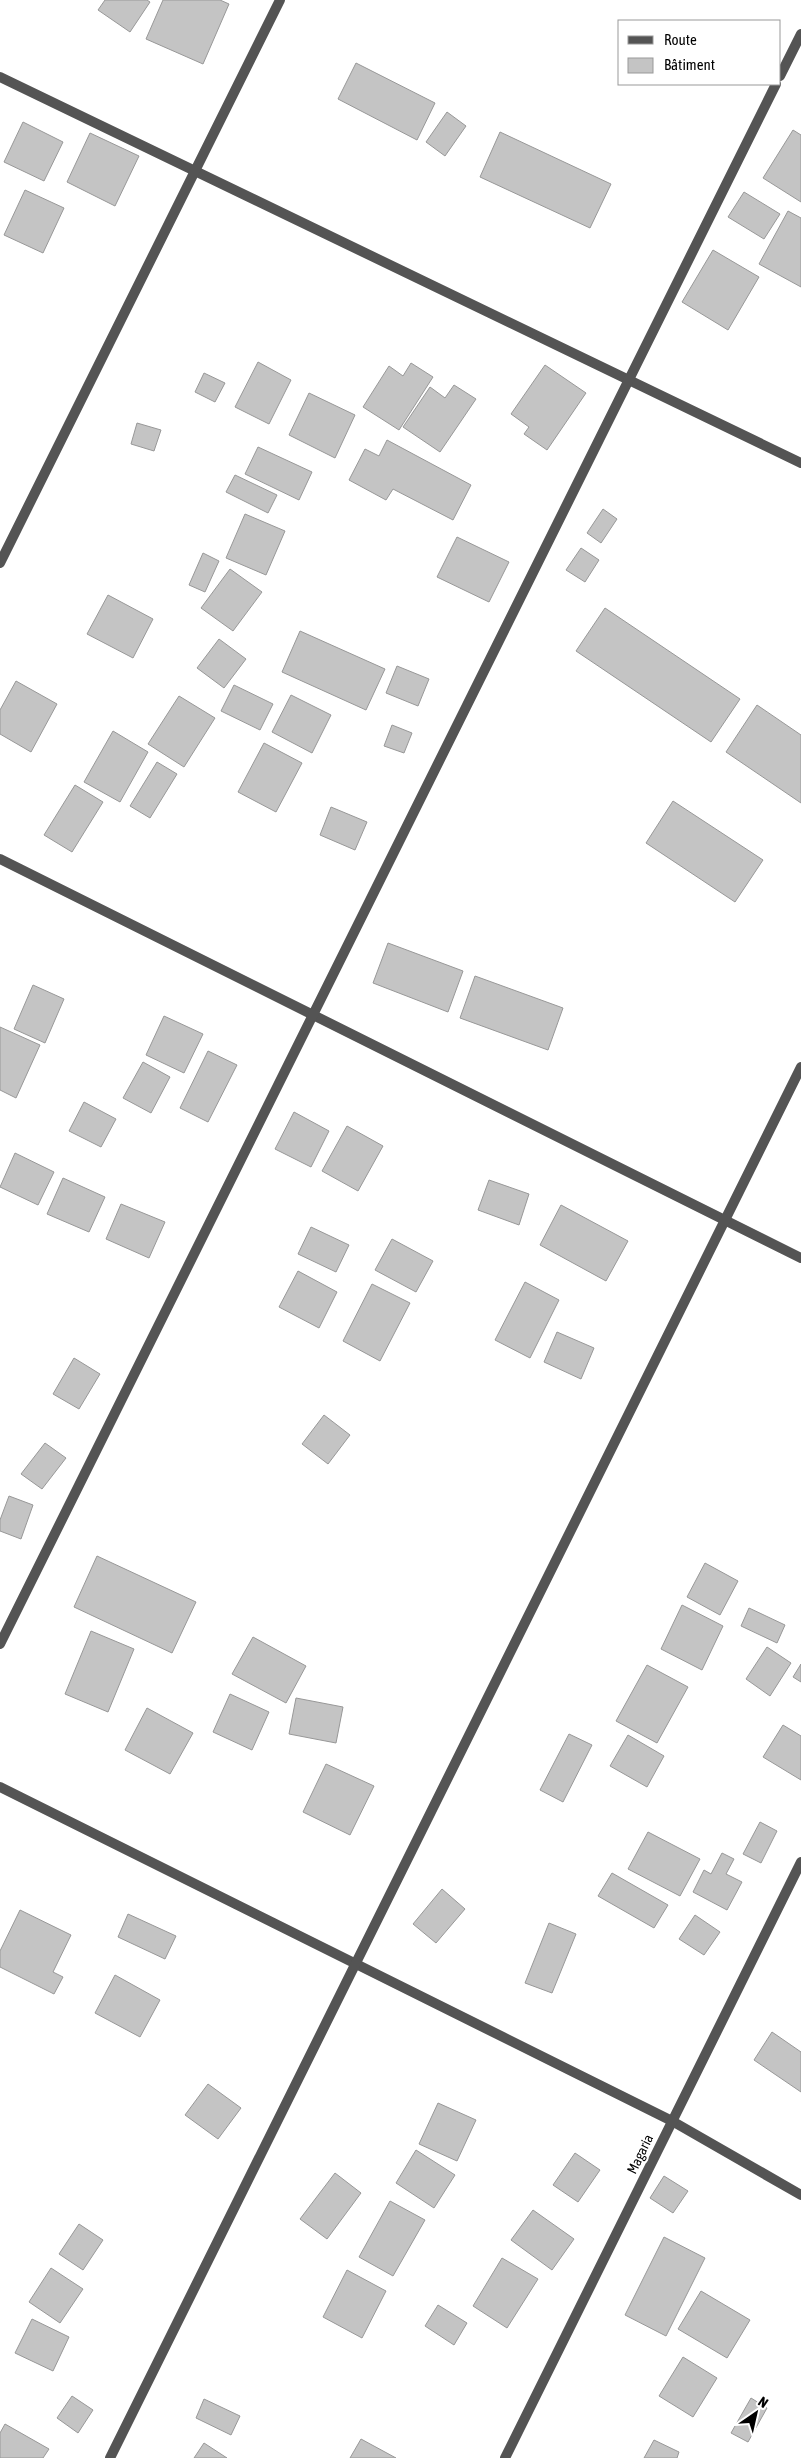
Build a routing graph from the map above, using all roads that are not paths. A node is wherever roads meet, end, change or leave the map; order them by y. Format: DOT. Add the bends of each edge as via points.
graph roads {
  1 [pos="280,0"];
  2 [pos="801,34"];
  3 [pos="781,74"];
  4 [pos="0,77"];
  5 [pos="776,85"];
  6 [pos="195,171"];
  7 [pos="629,380"];
  8 [pos="801,463"];
  9 [pos="0,563"];
  10 [pos="0,859"];
  11 [pos="313,1015"];
  12 [pos="801,1067"];
  13 [pos="725,1220"];
  14 [pos="801,1258"];
  15 [pos="0,1644"];
  16 [pos="0,1787"];
  17 [pos="801,1862"];
  18 [pos="355,1964"];
  19 [pos="672,2121"];
  20 [pos="801,2195"];
  21 [pos="110,2458"];
  22 [pos="505,2458"];
  1 -- 6 [label="street"];
  2 -- 3 [label="street"];
  4 -- 6 [label="street"];
  5 -- 7 [label="street"];
  6 -- 7 [label="street"];
  6 -- 9 [label="street"];
  7 -- 8 [label="street"];
  7 -- 11 [label="street"];
  10 -- 11 [label="street"];
  11 -- 13 [label="street"];
  11 -- 15 [label="street"];
  12 -- 13 [label="street"];
  13 -- 14 [label="street"];
  13 -- 18 [label="street"];
  16 -- 18 [label="street"];
  17 -- 19 [label="street, Magaria"];
  18 -- 19 [label="street"];
  18 -- 21 [label="street"];
  19 -- 20 [label="street"];
  19 -- 22 [label="street, Magaria"];
}
